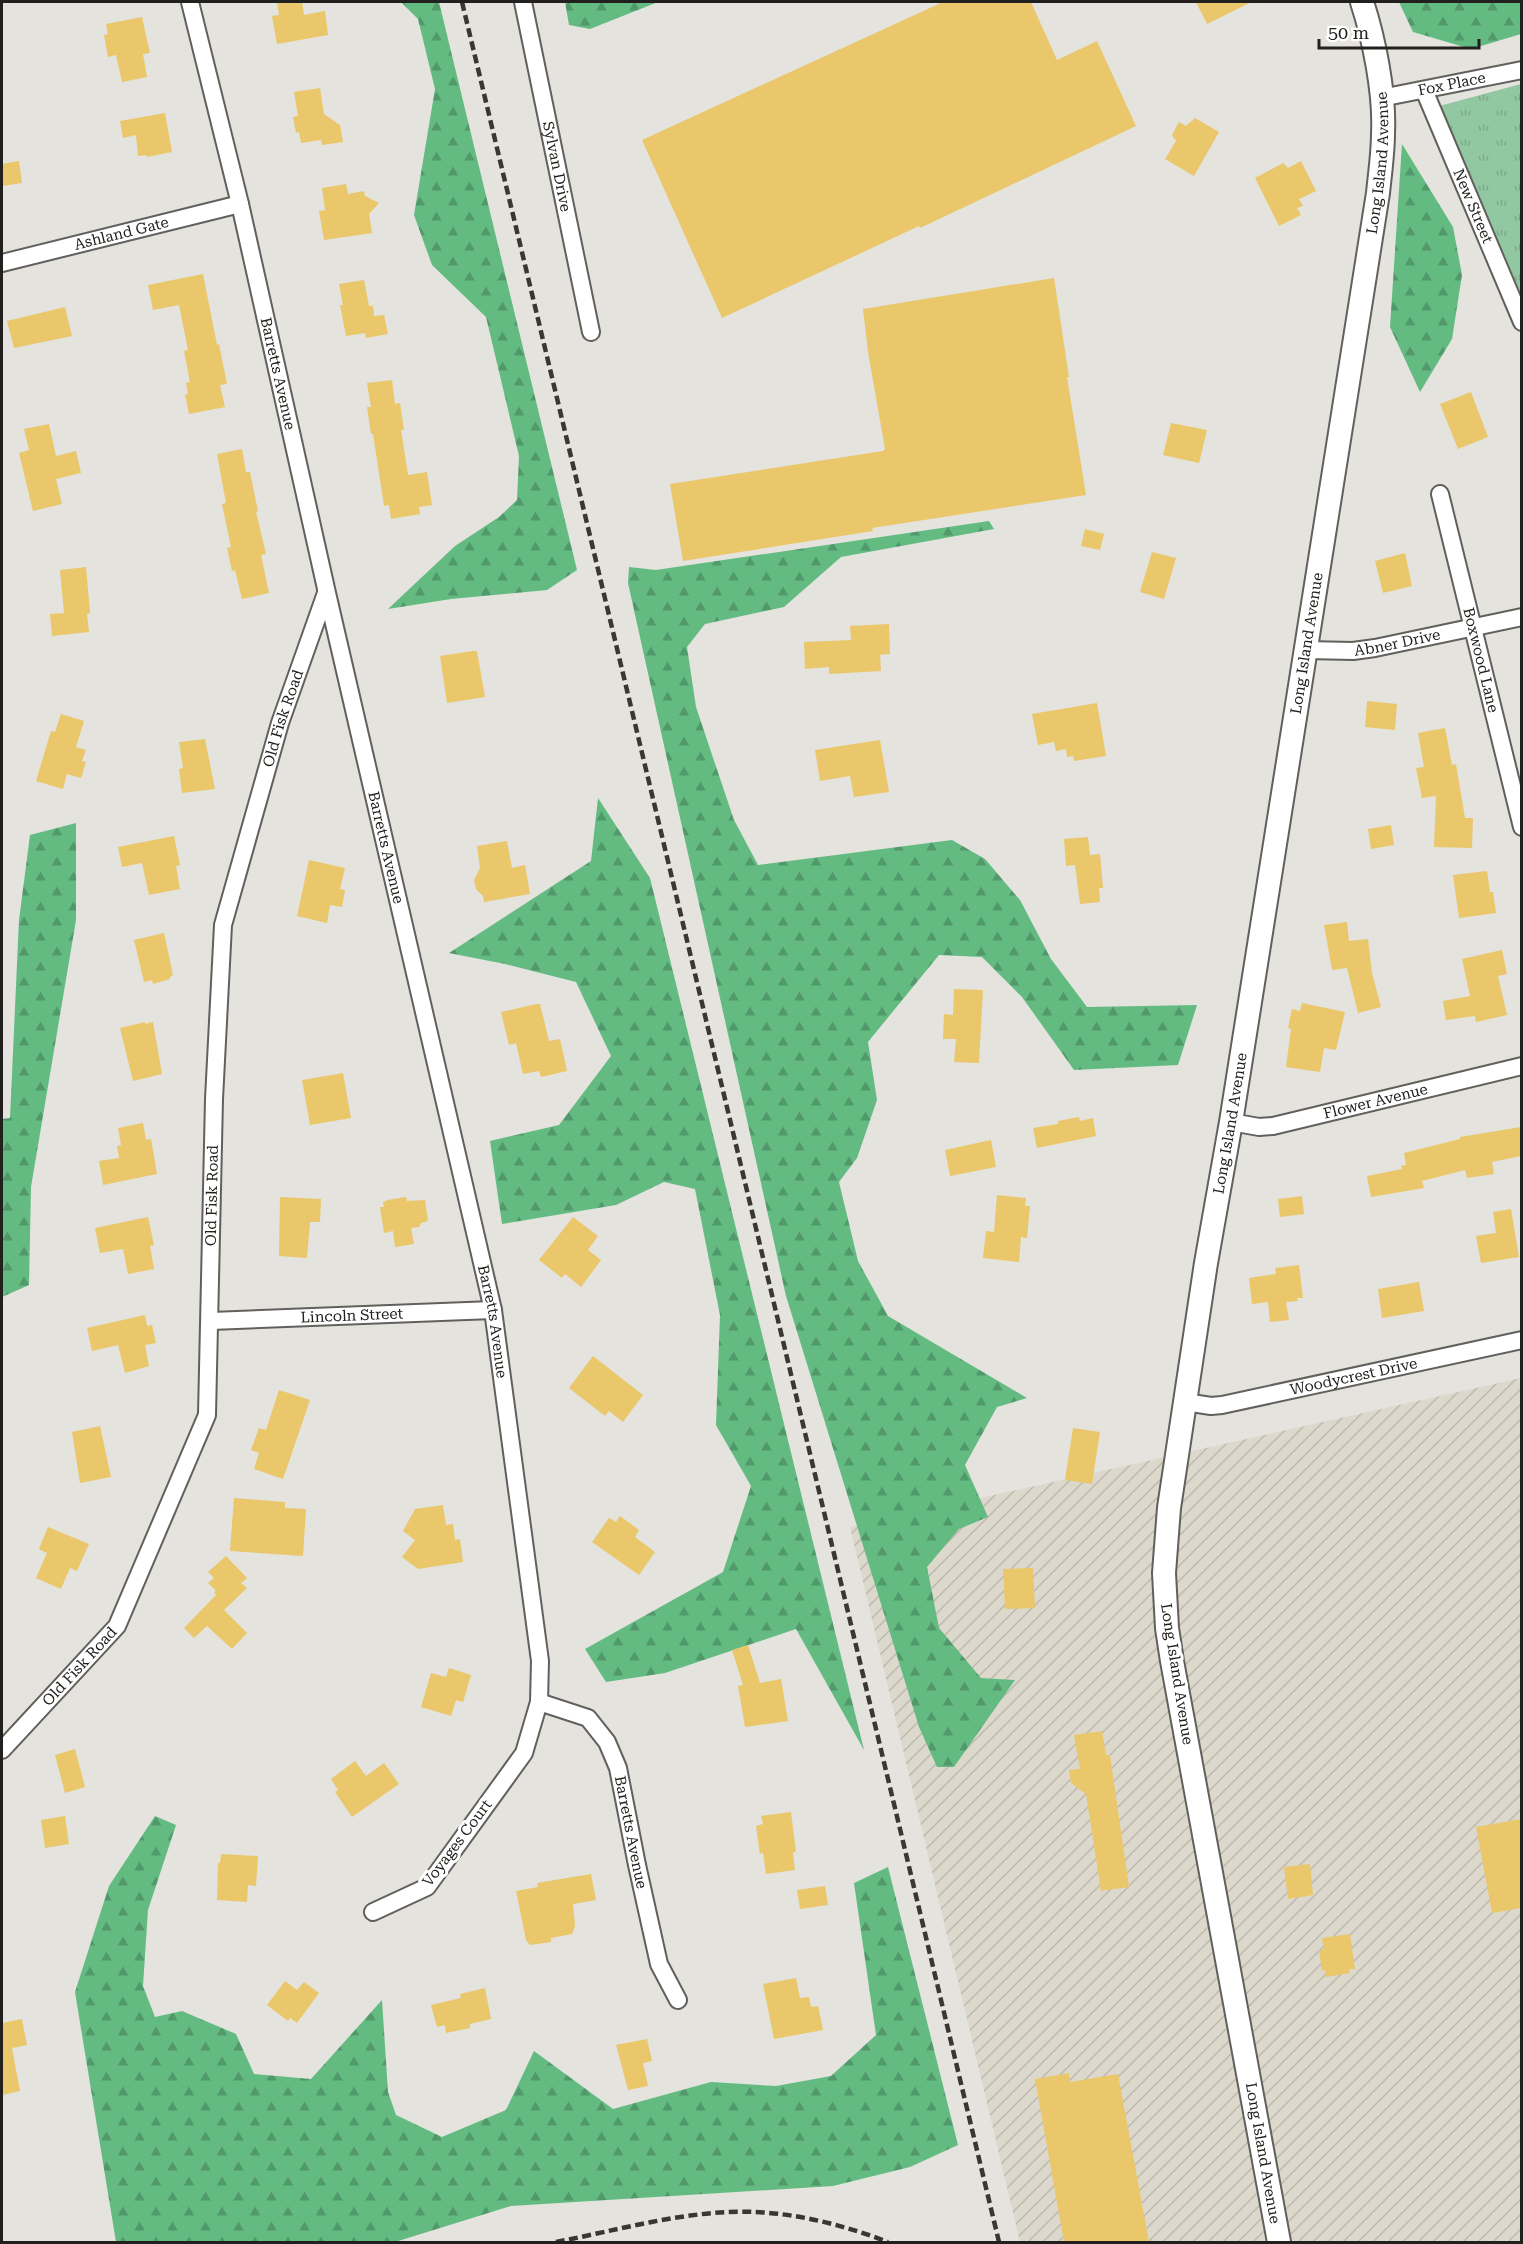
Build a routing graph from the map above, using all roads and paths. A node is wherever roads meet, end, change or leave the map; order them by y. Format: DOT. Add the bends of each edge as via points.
graph roads {
  1 [pos="189,2"];
  2 [pos="523,2"];
  3 [pos="1362,2"];
  4 [pos="1521,70"];
  5 [pos="1424,90"];
  6 [pos="1381,98"];
  7 [pos="240,204"];
  8 [pos="2,263"];
  9 [pos="1521,322"];
  10 [pos="591,332"];
  11 [pos="1440,494"];
  12 [pos="327,593"];
  13 [pos="1521,617"];
  14 [pos="1473,629"];
  15 [pos="1306,650"];
  16 [pos="1521,827"];
  17 [pos="1521,1066"];
  18 [pos="1231,1122"];
  19 [pos="493,1310"];
  20 [pos="211,1321"];
  21 [pos="1521,1340"];
  22 [pos="1185,1402"];
  23 [pos="539,1702"];
  24 [pos="2,1750"];
  25 [pos="524,1753"];
  26 [pos="373,1912"];
  27 [pos="678,2000"];
  28 [pos="1279,2242"];
  1 -- 7 [label="street, Barretts Avenue"];
  2 -- 10 [label="street, Sylvan Drive"];
  3 -- 6 [label="street, Long Island Avenue"];
  4 -- 5 [label="street, Fox Place"];
  5 -- 6 [label="street, Fox Place"];
  5 -- 9 [label="street, New Street"];
  6 -- 15 [label="street, Long Island Avenue" via="1383,131 1378,193"];
  7 -- 8 [label="street, Ashland Gate"];
  7 -- 12 [label="street, Barretts Avenue"];
  11 -- 14 [label="street, Boxwood Lane"];
  12 -- 19 [label="street, Barretts Avenue"];
  12 -- 20 [label="street, Old Fisk Road" via="280,723 223,925 214,1099"];
  13 -- 14 [label="street, Abner Drive"];
  14 -- 15 [label="street, Abner Drive" via="1353,651"];
  14 -- 16 [label="street, Boxwood Lane"];
  15 -- 18 [label="street, Long Island Avenue"];
  17 -- 18 [label="street, Flower Avenue" via="1273,1126"];
  18 -- 22 [label="street, Long Island Avenue"];
  19 -- 20 [label="street, Lincoln Street"];
  19 -- 23 [label="street, Barretts Avenue" via="540,1661"];
  20 -- 24 [label="street, Old Fisk Road" via="207,1416 117,1626"];
  21 -- 22 [label="street, Woodycrest Drive" via="1222,1405"];
  22 -- 28 [label="street, Long Island Avenue" via="1166,1546 1167,1629"];
  23 -- 25 [label="street, Barretts Avenue"];
  23 -- 27 [label="street, Barretts Avenue" via="588,1718 607,1742 618,1768 659,1964"];
  25 -- 26 [label="street, Voyages Court" via="427,1887"];
}
